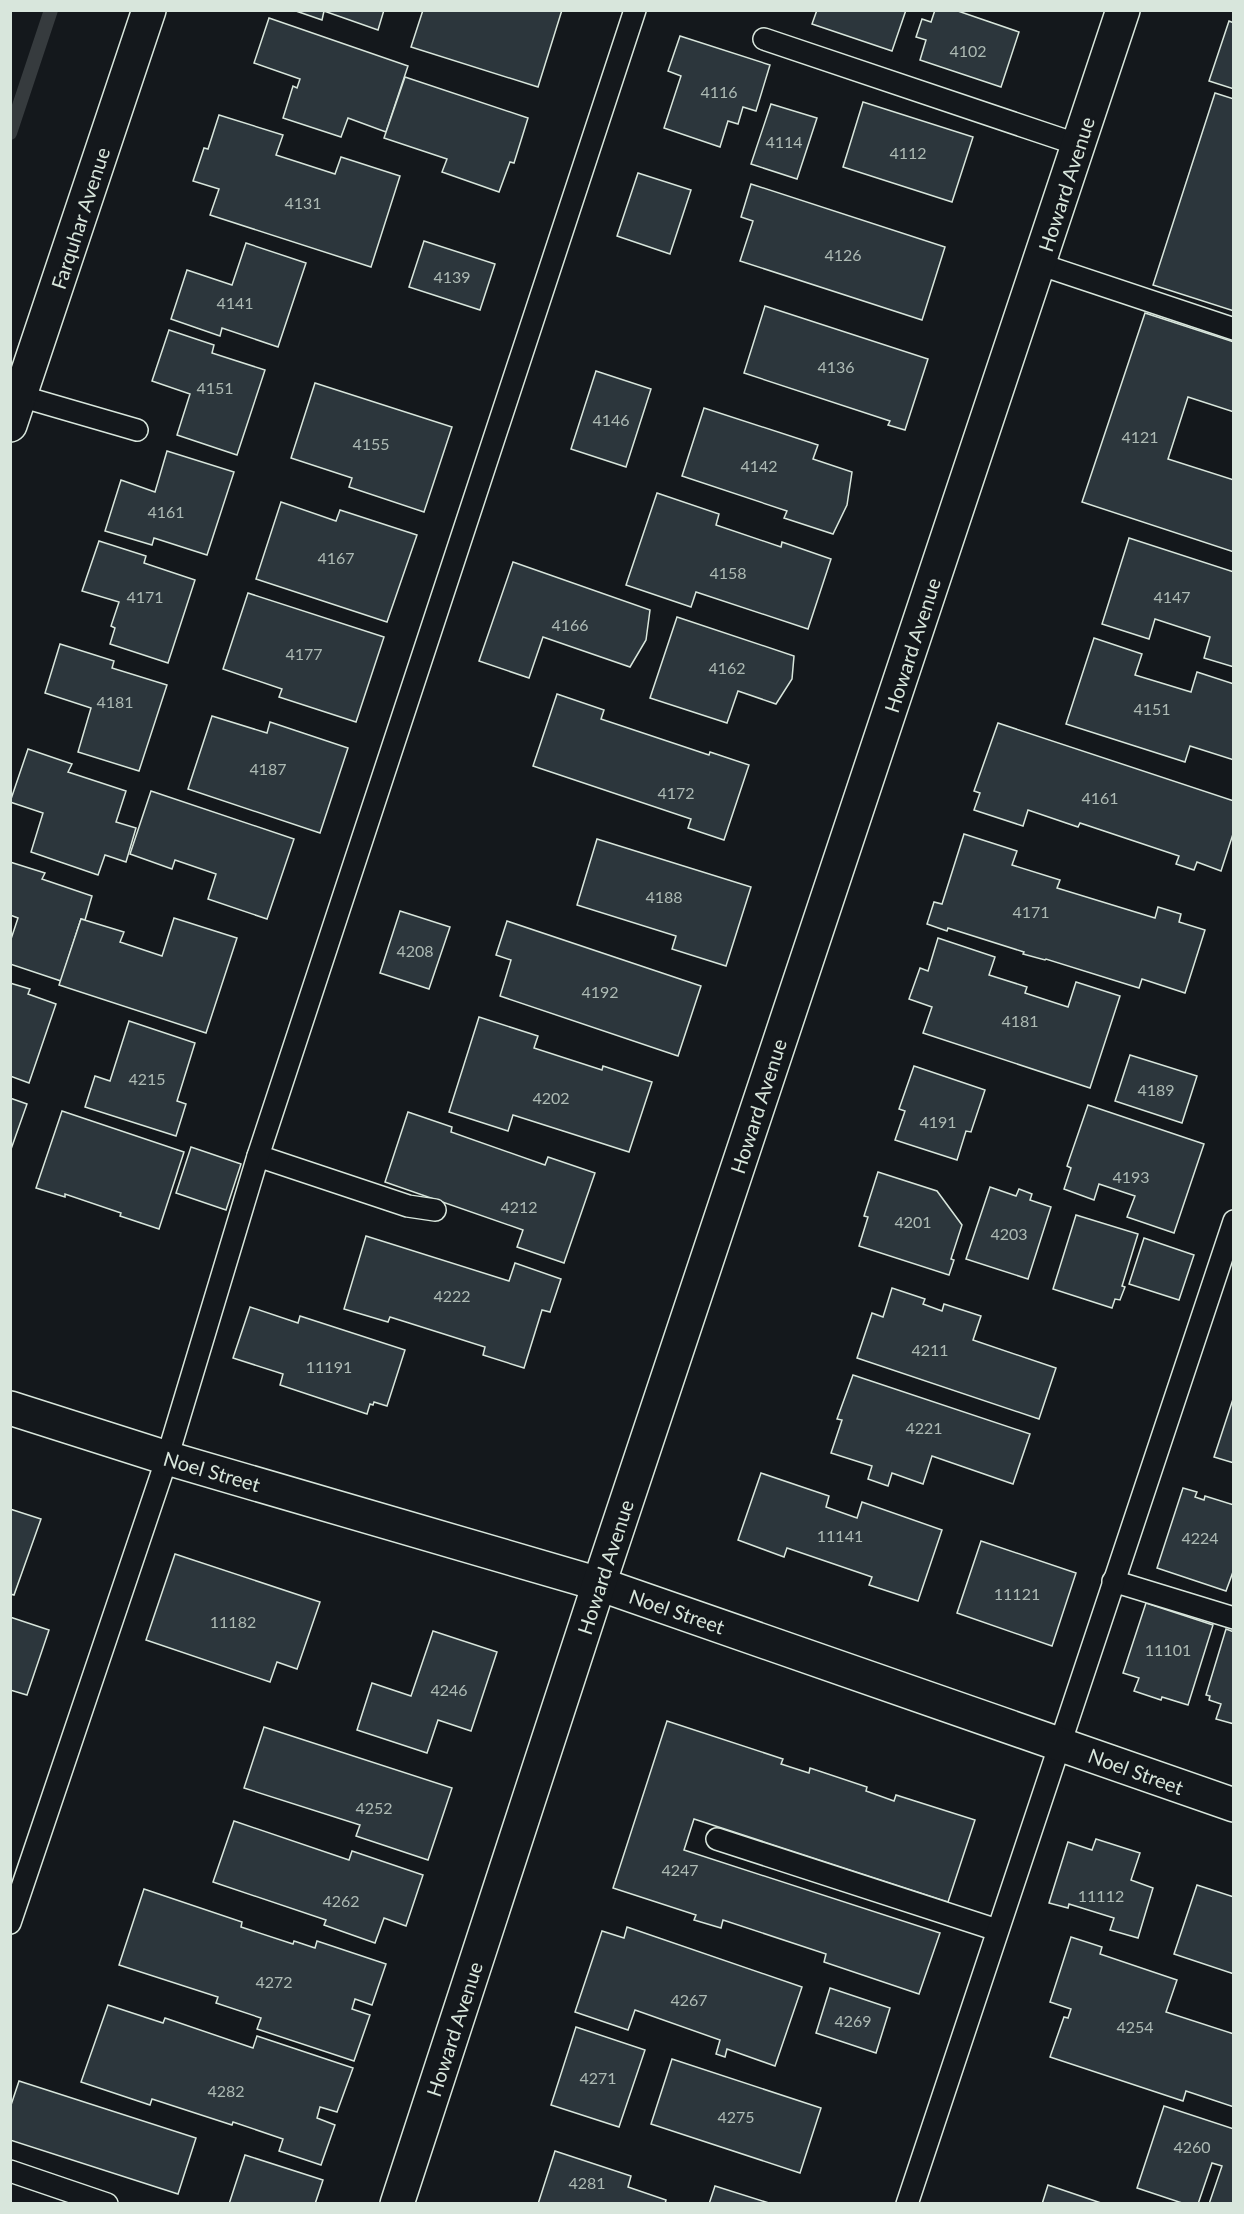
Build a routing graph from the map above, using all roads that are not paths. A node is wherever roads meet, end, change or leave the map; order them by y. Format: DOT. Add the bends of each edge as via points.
graph roads {
  1 [pos="149,10"];
  2 [pos="636,10"];
  3 [pos="1123,10"];
  4 [pos="764,39"];
  5 [pos="1078,145"];
  6 [pos="1039,264"];
  7 [pos="1233,329"];
  8 [pos="14,404"];
  9 [pos="137,430"];
  10 [pos="258,1156"];
  11 [pos="435,1210"];
  12 [pos="1233,1221"];
  13 [pos="10,1408"];
  14 [pos="167,1458"];
  15 [pos="1113,1581"];
  16 [pos="599,1584"];
  17 [pos="1233,1618"];
  18 [pos="1059,1743"];
  19 [pos="1233,1805"];
  20 [pos="717,1839"];
  21 [pos="10,1923"];
  22 [pos="997,1930"];
  23 [pos="10,2171"];
  24 [pos="107,2204"];
  25 [pos="398,2204"];
  26 [pos="907,2204"];
  1 -- 8 [label="street, Farquhar Avenue"];
  2 -- 10 [label="lane"];
  3 -- 5 [label="street, Howard Avenue"];
  4 -- 5 [label="lane"];
  5 -- 6 [label="street, Howard Avenue"];
  6 -- 7 [label="lane"];
  6 -- 16 [label="street, Howard Avenue"];
  8 -- 9 [label="lane"];
  10 -- 11 [label="lane" via="408,1206"];
  10 -- 14 [label="lane"];
  12 -- 15 [label="lane"];
  13 -- 14 [label="street, Noel Street"];
  14 -- 16 [label="street, Noel Street"];
  14 -- 21 [label="lane"];
  15 -- 17 [label="lane"];
  15 -- 18 [label="lane"];
  16 -- 18 [label="street, Noel Street"];
  16 -- 25 [label="street, Howard Avenue"];
  18 -- 19 [label="street, Noel Street"];
  18 -- 22 [label="lane"];
  20 -- 22 [label="lane"];
  22 -- 26 [label="lane"];
  23 -- 24 [label="lane"];
}
